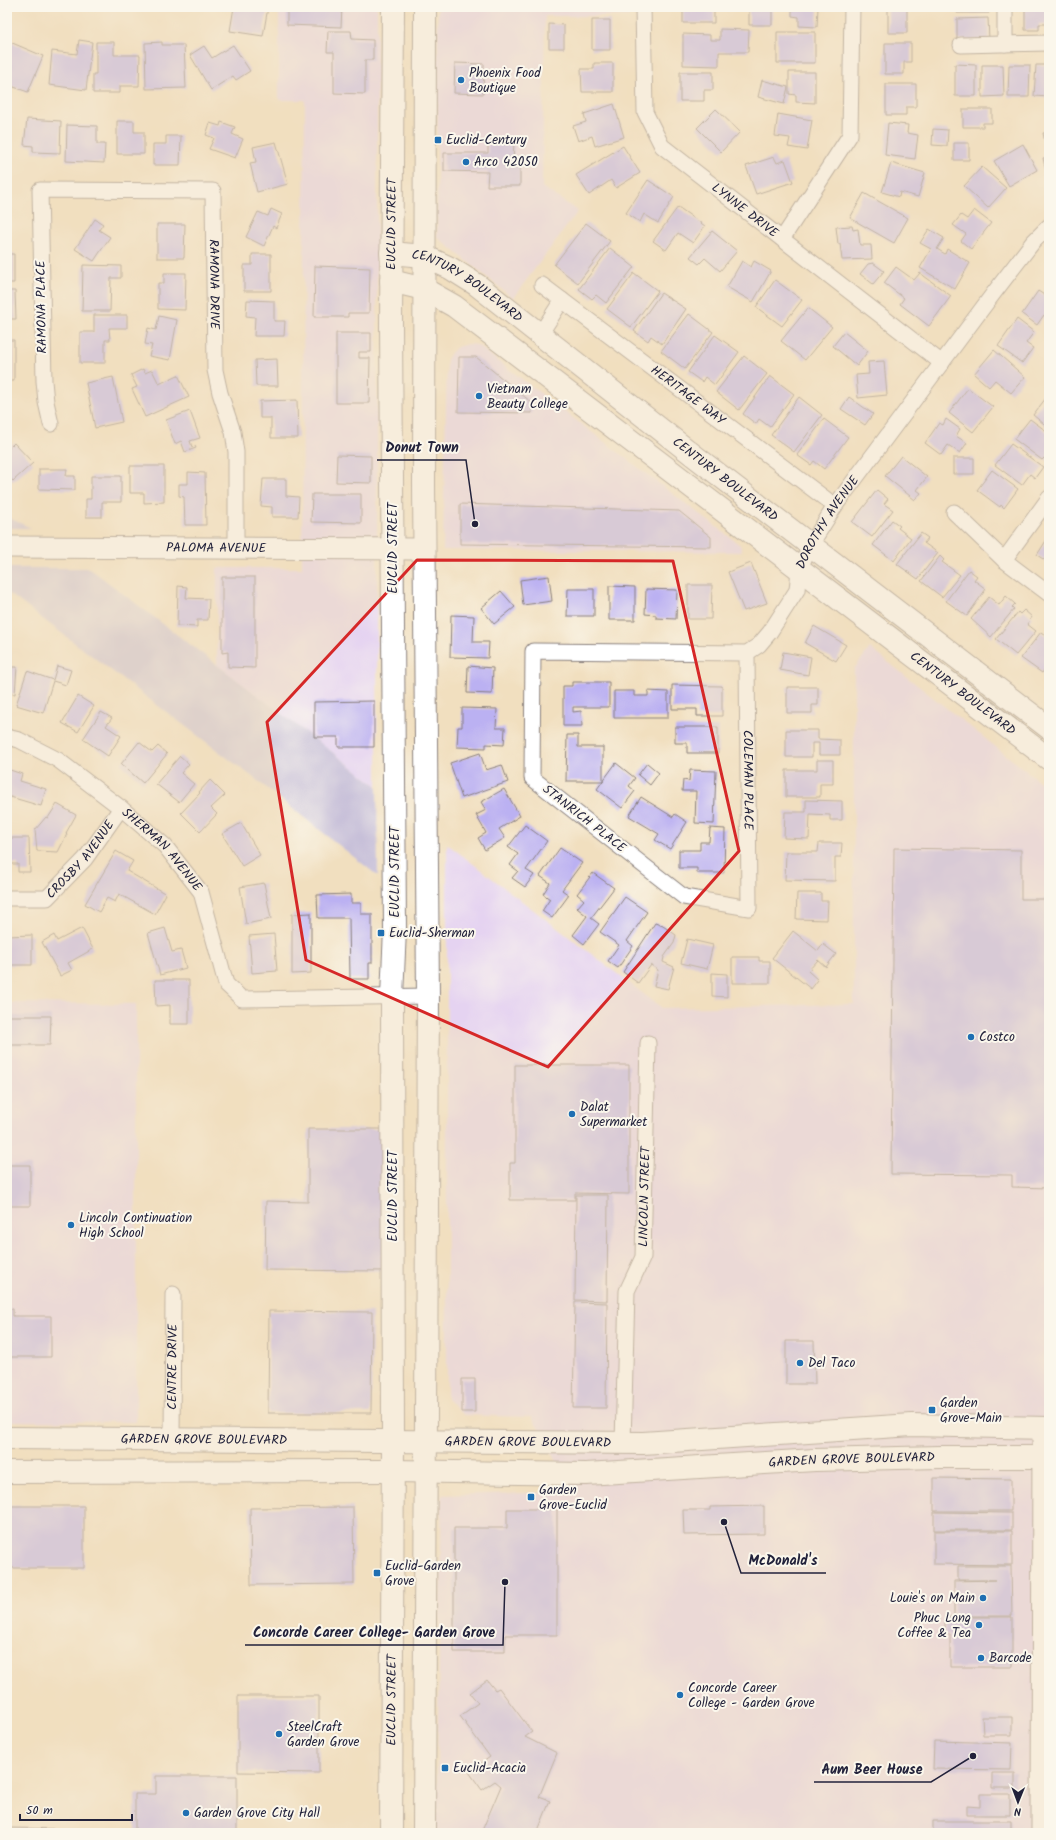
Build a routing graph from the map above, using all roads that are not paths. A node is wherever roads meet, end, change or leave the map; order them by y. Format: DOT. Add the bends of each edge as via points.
graph roads {
  1 [pos="393,7"];
  2 [pos="425,7"];
  3 [pos="643,7"];
  4 [pos="852,7"];
  5 [pos="1005,7"];
  6 [pos="1049,43"];
  7 [pos="1005,44"];
  8 [pos="961,45"];
  9 [pos="40,190"];
  10 [pos="1049,226"];
  11 [pos="782,239"];
  12 [pos="392,253"];
  13 [pos="424,256"];
  14 [pos="391,281"];
  15 [pos="542,285"];
  16 [pos="424,289"];
  17 [pos="562,300"];
  18 [pos="541,333"];
  19 [pos="942,363"];
  20 [pos="51,424"];
  21 [pos="697,458"];
  22 [pos="675,475"];
  23 [pos="1049,498"];
  24 [pos="835,506"];
  25 [pos="954,512"];
  26 [pos="810,546"];
  27 [pos="7,547"];
  28 [pos="236,548"];
  29 [pos="393,549"];
  30 [pos="424,549"];
  31 [pos="1004,560"];
  32 [pos="799,570"];
  33 [pos="1049,594"];
  34 [pos="747,653"];
  35 [pos="1049,728"];
  36 [pos="7,737"];
  37 [pos="1045,747"];
  38 [pos="121,808"];
  39 [pos="7,898"];
  40 [pos="749,908"];
  41 [pos="392,996"];
  42 [pos="428,996"];
  43 [pos="648,1043"];
  44 [pos="173,1294"];
  45 [pos="1046,1428"];
  46 [pos="7,1438"];
  47 [pos="172,1439"];
  48 [pos="393,1441"];
  49 [pos="426,1442"];
  50 [pos="623,1443"];
  51 [pos="1045,1457"];
  52 [pos="393,1470"];
  53 [pos="7,1472"];
  54 [pos="426,1472"];
  55 [pos="391,1833"];
  56 [pos="424,1833"];
  57 [pos="1042,1833"];
  1 -- 12 [label="main road, EUCLID STREET"];
  2 -- 13 [label="main road"];
  3 -- 11 [label="street, LYNNE DRIVE" via="645,112 662,146"];
  4 -- 11 [label="street" via="850,135"];
  5 -- 7 [label="street"];
  6 -- 7 [label="street"];
  7 -- 8 [label="street"];
  9 -- 20 [label="street, RAMONA PLACE" via="44,381"];
  9 -- 28 [label="street, RAMONA DRIVE" via="214,191 215,370 233,432 236,452"];
  10 -- 19 [label="street, DOROTHY AVENUE" via="1033,242"];
  11 -- 19 [label="street, LYNNE DRIVE"];
  12 -- 13 [label="main road, CENTURY BOULEVARD"];
  12 -- 14 [label="main road, EUCLID STREET"];
  13 -- 16 [label="main road"];
  13 -- 18 [label="main road, CENTURY BOULEVARD" via="469,278"];
  14 -- 16 [label="main road, CENTURY BOULEVARD"];
  14 -- 29 [label="main road, EUCLID STREET"];
  15 -- 17 [label="street, HERITAGE WAY"];
  16 -- 22 [label="main road, CENTURY BOULEVARD" via="454,306"];
  16 -- 30 [label="main road"];
  17 -- 18 [label="street"];
  17 -- 24 [label="street, HERITAGE WAY"];
  18 -- 21 [label="main road, CENTURY BOULEVARD"];
  19 -- 24 [label="street, DOROTHY AVENUE"];
  21 -- 22 [label="main road"];
  21 -- 26 [label="main road, CENTURY BOULEVARD"];
  22 -- 32 [label="main road, CENTURY BOULEVARD"];
  23 -- 31 [label="street"];
  24 -- 26 [label="street, DOROTHY AVENUE"];
  25 -- 31 [label="street"];
  26 -- 32 [label="street, DOROTHY AVENUE"];
  26 -- 35 [label="main road, CENTURY BOULEVARD"];
  27 -- 28 [label="street, PALOMA AVENUE"];
  28 -- 29 [label="street, PALOMA AVENUE"];
  29 -- 30 [label="street, PALOMA AVENUE"];
  29 -- 41 [label="main road, EUCLID STREET" via="395,930"];
  30 -- 42 [label="main road"];
  31 -- 33 [label="street"];
  32 -- 34 [label="street, DOROTHY AVENUE" via="797,590 770,632 759,645"];
  32 -- 37 [label="main road, CENTURY BOULEVARD"];
  34 -- 40 [label="street, COLEMAN PLACE"];
  34 -- 40 [label="street, STANRICH PLACE" via="533,651 532,778 684,897"];
  36 -- 38 [label="street, SHERMAN AVENUE" via="19,740 58,760"];
  38 -- 39 [label="street, CROSBY AVENUE" via="85,859 47,898"];
  38 -- 41 [label="street, SHERMAN AVENUE" via="165,846 201,892 226,984 242,999"];
  41 -- 42 [label="street, SHERMAN AVENUE"];
  41 -- 48 [label="main road, EUCLID STREET"];
  42 -- 49 [label="main road"];
  43 -- 50 [label="street, LINCOLN STREET" via="644,1257 627,1291"];
  44 -- 47 [label="street, CENTRE DRIVE"];
  45 -- 50 [label="main road, GARDEN GROVE BOULEVARD" via="912,1424"];
  45 -- 51 [label="street"];
  46 -- 47 [label="main road, GARDEN GROVE BOULEVARD"];
  47 -- 48 [label="main road, GARDEN GROVE BOULEVARD"];
  48 -- 49 [label="main road, GARDEN GROVE BOULEVARD"];
  48 -- 52 [label="main road, EUCLID STREET"];
  49 -- 50 [label="main road, GARDEN GROVE BOULEVARD"];
  49 -- 54 [label="main road"];
  51 -- 54 [label="main road, GARDEN GROVE BOULEVARD" via="815,1460 586,1474"];
  51 -- 57 [label="street"];
  52 -- 53 [label="main road, GARDEN GROVE BOULEVARD"];
  52 -- 54 [label="main road, GARDEN GROVE BOULEVARD"];
  52 -- 55 [label="main road, EUCLID STREET"];
  54 -- 56 [label="main road"];
}
